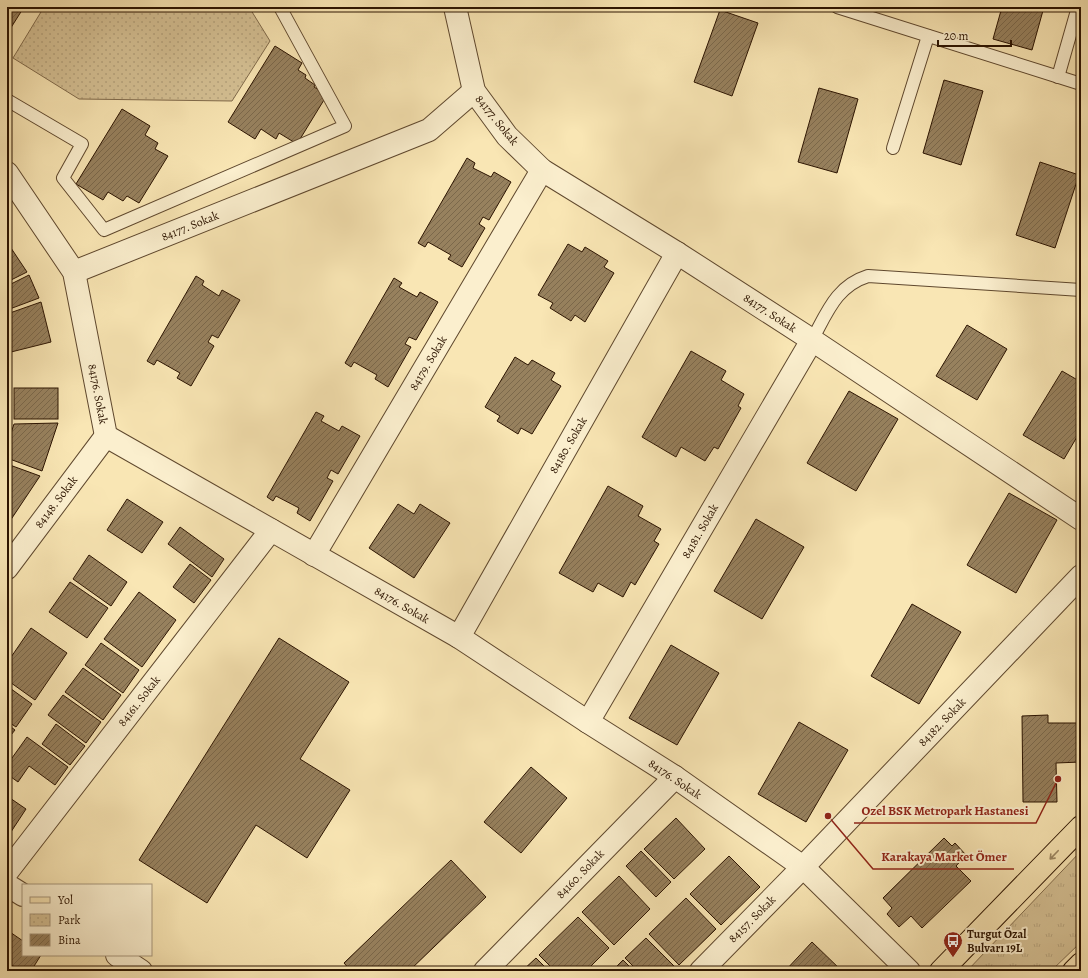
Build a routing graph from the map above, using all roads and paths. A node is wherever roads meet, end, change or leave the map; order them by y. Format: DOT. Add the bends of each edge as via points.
graph roads {
  1 [pos="280,7"];
  2 [pos="455,7"];
  3 [pos="837,7"];
  4 [pos="1078,7"];
  5 [pos="928,36"];
  6 [pos="1058,77"];
  7 [pos="1081,84"];
  8 [pos="474,91"];
  9 [pos="7,100"];
  10 [pos="893,148"];
  11 [pos="542,170"];
  12 [pos="7,173"];
  13 [pos="677,254"];
  14 [pos="74,272"];
  15 [pos="1081,290"];
  16 [pos="812,340"];
  17 [pos="106,436"];
  18 [pos="1081,519"];
  19 [pos="271,530"];
  20 [pos="314,555"];
  21 [pos="7,568"];
  22 [pos="1081,576"];
  23 [pos="459,637"];
  24 [pos="588,722"];
  25 [pos="675,777"];
  26 [pos="1081,827"];
  27 [pos="803,867"];
  28 [pos="7,872"];
  29 [pos="7,885"];
  30 [pos="22,894"];
  31 [pos="118,956"];
  32 [pos="1081,964"];
  33 [pos="138,970"];
  34 [pos="485,971"];
  35 [pos="701,971"];
  36 [pos="909,971"];
  37 [pos="941,971"];
  38 [pos="1074,971"];
  1 -- 9 [label="lane" via="345,126 104,230 63,178 82,144"];
  2 -- 8 [label="street, 84177. Sokak"];
  3 -- 5 [label="lane"];
  4 -- 6 [label="lane"];
  5 -- 6 [label="lane"];
  5 -- 10 [label="lane"];
  6 -- 7 [label="lane"];
  8 -- 11 [label="street, 84177. Sokak" via="508,136"];
  8 -- 14 [label="street, 84177. Sokak" via="429,130"];
  11 -- 13 [label="street, 84177. Sokak"];
  11 -- 20 [label="street, 84179. Sokak"];
  12 -- 14 [label="street, 84176. Sokak"];
  13 -- 16 [label="street, 84177. Sokak"];
  13 -- 23 [label="street, 84180. Sokak"];
  14 -- 17 [label="street, 84176. Sokak"];
  15 -- 16 [label="lane" via="868,276 849,284 840,292"];
  16 -- 18 [label="street, 84177. Sokak"];
  16 -- 24 [label="street, 84181. Sokak"];
  17 -- 19 [label="street, 84176. Sokak"];
  17 -- 21 [label="street, 84148. Sokak"];
  19 -- 20 [label="street, 84176. Sokak"];
  19 -- 28 [label="street, 84161. Sokak"];
  20 -- 23 [label="street, 84176. Sokak"];
  22 -- 27 [label="street, 84182. Sokak"];
  23 -- 24 [label="street, 84176. Sokak"];
  24 -- 25 [label="street, 84176. Sokak"];
  25 -- 27 [label="street, 84176. Sokak"];
  25 -- 34 [label="street, 84160. Sokak"];
  26 -- 37 [label="main road, one-way"];
  27 -- 35 [label="street, 84157. Sokak"];
  27 -- 36 [label="street, 84176. Sokak"];
  29 -- 30 [label="street"];
  31 -- 33 [label="street"];
  32 -- 38 [label="main road"];
}
